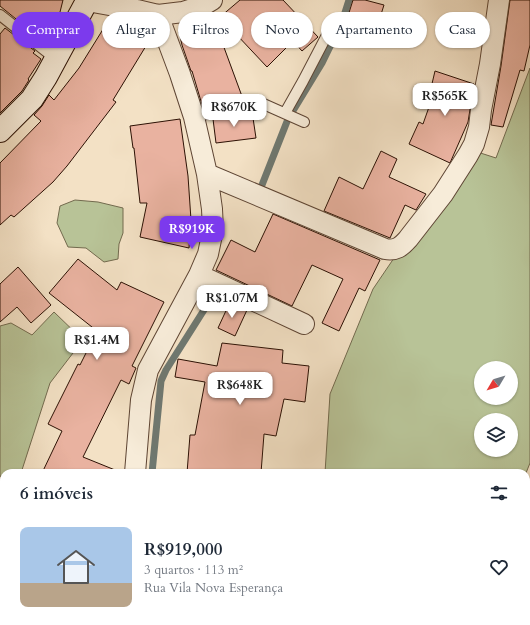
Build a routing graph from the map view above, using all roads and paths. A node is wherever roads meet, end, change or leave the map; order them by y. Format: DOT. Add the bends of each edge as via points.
graph roads {
  1 [pos="87,0"];
  2 [pos="212,0"];
  3 [pos="498,0"];
  4 [pos="144,12"];
  5 [pos="170,14"];
  6 [pos="0,15"];
  7 [pos="321,46"];
  8 [pos="170,48"];
  9 [pos="56,59"];
  10 [pos="284,113"];
  11 [pos="194,118"];
  12 [pos="304,122"];
  13 [pos="0,131"];
  14 [pos="207,174"];
  15 [pos="199,275"];
  16 [pos="304,324"];
  17 [pos="134,469"];
  1 -- 4 [label="street"];
  1 -- 9 [label="street"];
  2 -- 5 [label="street" via="202,6"];
  3 -- 14 [label="street" via="490,64 474,144 443,194 398,248 385,249"];
  6 -- 9 [label="lane"];
  7 -- 10 [label="lane"];
  8 -- 11 [label="street"];
  9 -- 13 [label="street" via="32,99"];
  10 -- 11 [label="lane" via="259,102"];
  10 -- 12 [label="lane"];
  11 -- 14 [label="street"];
  14 -- 15 [label="street" via="213,230 208,254"];
  15 -- 16 [label="street"];
  15 -- 17 [label="street" via="148,370 141,400"];
}
